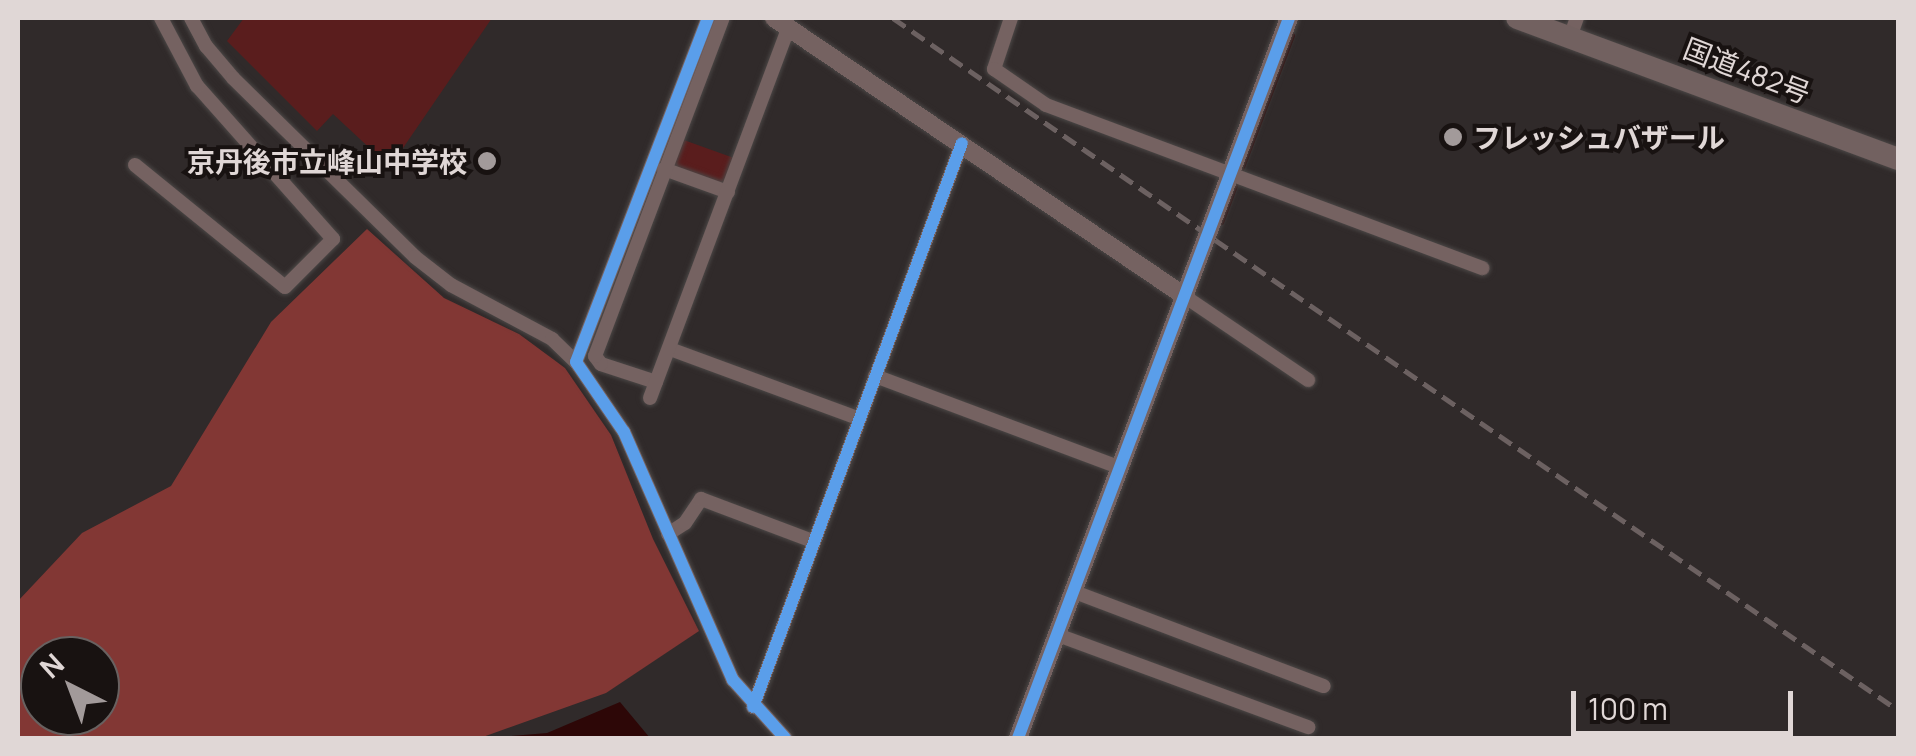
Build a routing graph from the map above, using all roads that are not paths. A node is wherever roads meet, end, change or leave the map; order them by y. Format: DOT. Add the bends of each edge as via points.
graph roads {
  1 [pos="161,18"];
  2 [pos="191,18"];
  3 [pos="708,18"];
  4 [pos="722,18"];
  5 [pos="1010,18"];
  6 [pos="1289,18"];
  7 [pos="1518,18"];
  8 [pos="782,22"];
  9 [pos="1574,27"];
  10 [pos="962,144"];
  11 [pos="1898,159"];
  12 [pos="135,165"];
  13 [pos="664,169"];
  14 [pos="1231,175"];
  15 [pos="728,192"];
  16 [pos="1483,268"];
  17 [pos="1184,296"];
  18 [pos="670,348"];
  19 [pos="576,362"];
  20 [pos="875,376"];
  21 [pos="1308,380"];
  22 [pos="656,382"];
  23 [pos="650,398"];
  24 [pos="860,419"];
  25 [pos="1119,467"];
  26 [pos="668,534"];
  27 [pos="812,542"];
  28 [pos="1072,592"];
  29 [pos="1056,634"];
  30 [pos="1324,686"];
  31 [pos="753,706"];
  32 [pos="1308,727"];
  33 [pos="785,738"];
  34 [pos="1018,738"];
  1 -- 12 [label="street" via="197,86 332,239 285,287"];
  2 -- 19 [label="street" via="233,78 416,256 451,285 552,339"];
  3 -- 19 [label="street"];
  4 -- 13 [label="street"];
  5 -- 14 [label="street" via="994,68 1046,105"];
  6 -- 14 [label="street"];
  7 -- 9 [label="highway, 国道482号"];
  8 -- 10 [label="street"];
  8 -- 15 [label="street"];
  9 -- 11 [label="highway, 国道482号"];
  10 -- 17 [label="street"];
  10 -- 20 [label="street"];
  13 -- 15 [label="street"];
  13 -- 22 [label="street" via="595,356 600,364"];
  14 -- 16 [label="street"];
  14 -- 17 [label="street"];
  15 -- 18 [label="street"];
  17 -- 21 [label="street"];
  17 -- 25 [label="street"];
  18 -- 22 [label="street"];
  18 -- 24 [label="street"];
  19 -- 26 [label="street" via="624,432"];
  20 -- 24 [label="street"];
  20 -- 25 [label="street"];
  22 -- 23 [label="street"];
  24 -- 27 [label="street"];
  25 -- 28 [label="street"];
  26 -- 27 [label="street" via="701,499"];
  26 -- 31 [label="street" via="733,680"];
  27 -- 31 [label="street"];
  28 -- 29 [label="street"];
  28 -- 30 [label="street"];
  29 -- 32 [label="street"];
  29 -- 34 [label="street"];
  31 -- 33 [label="street"];
}
